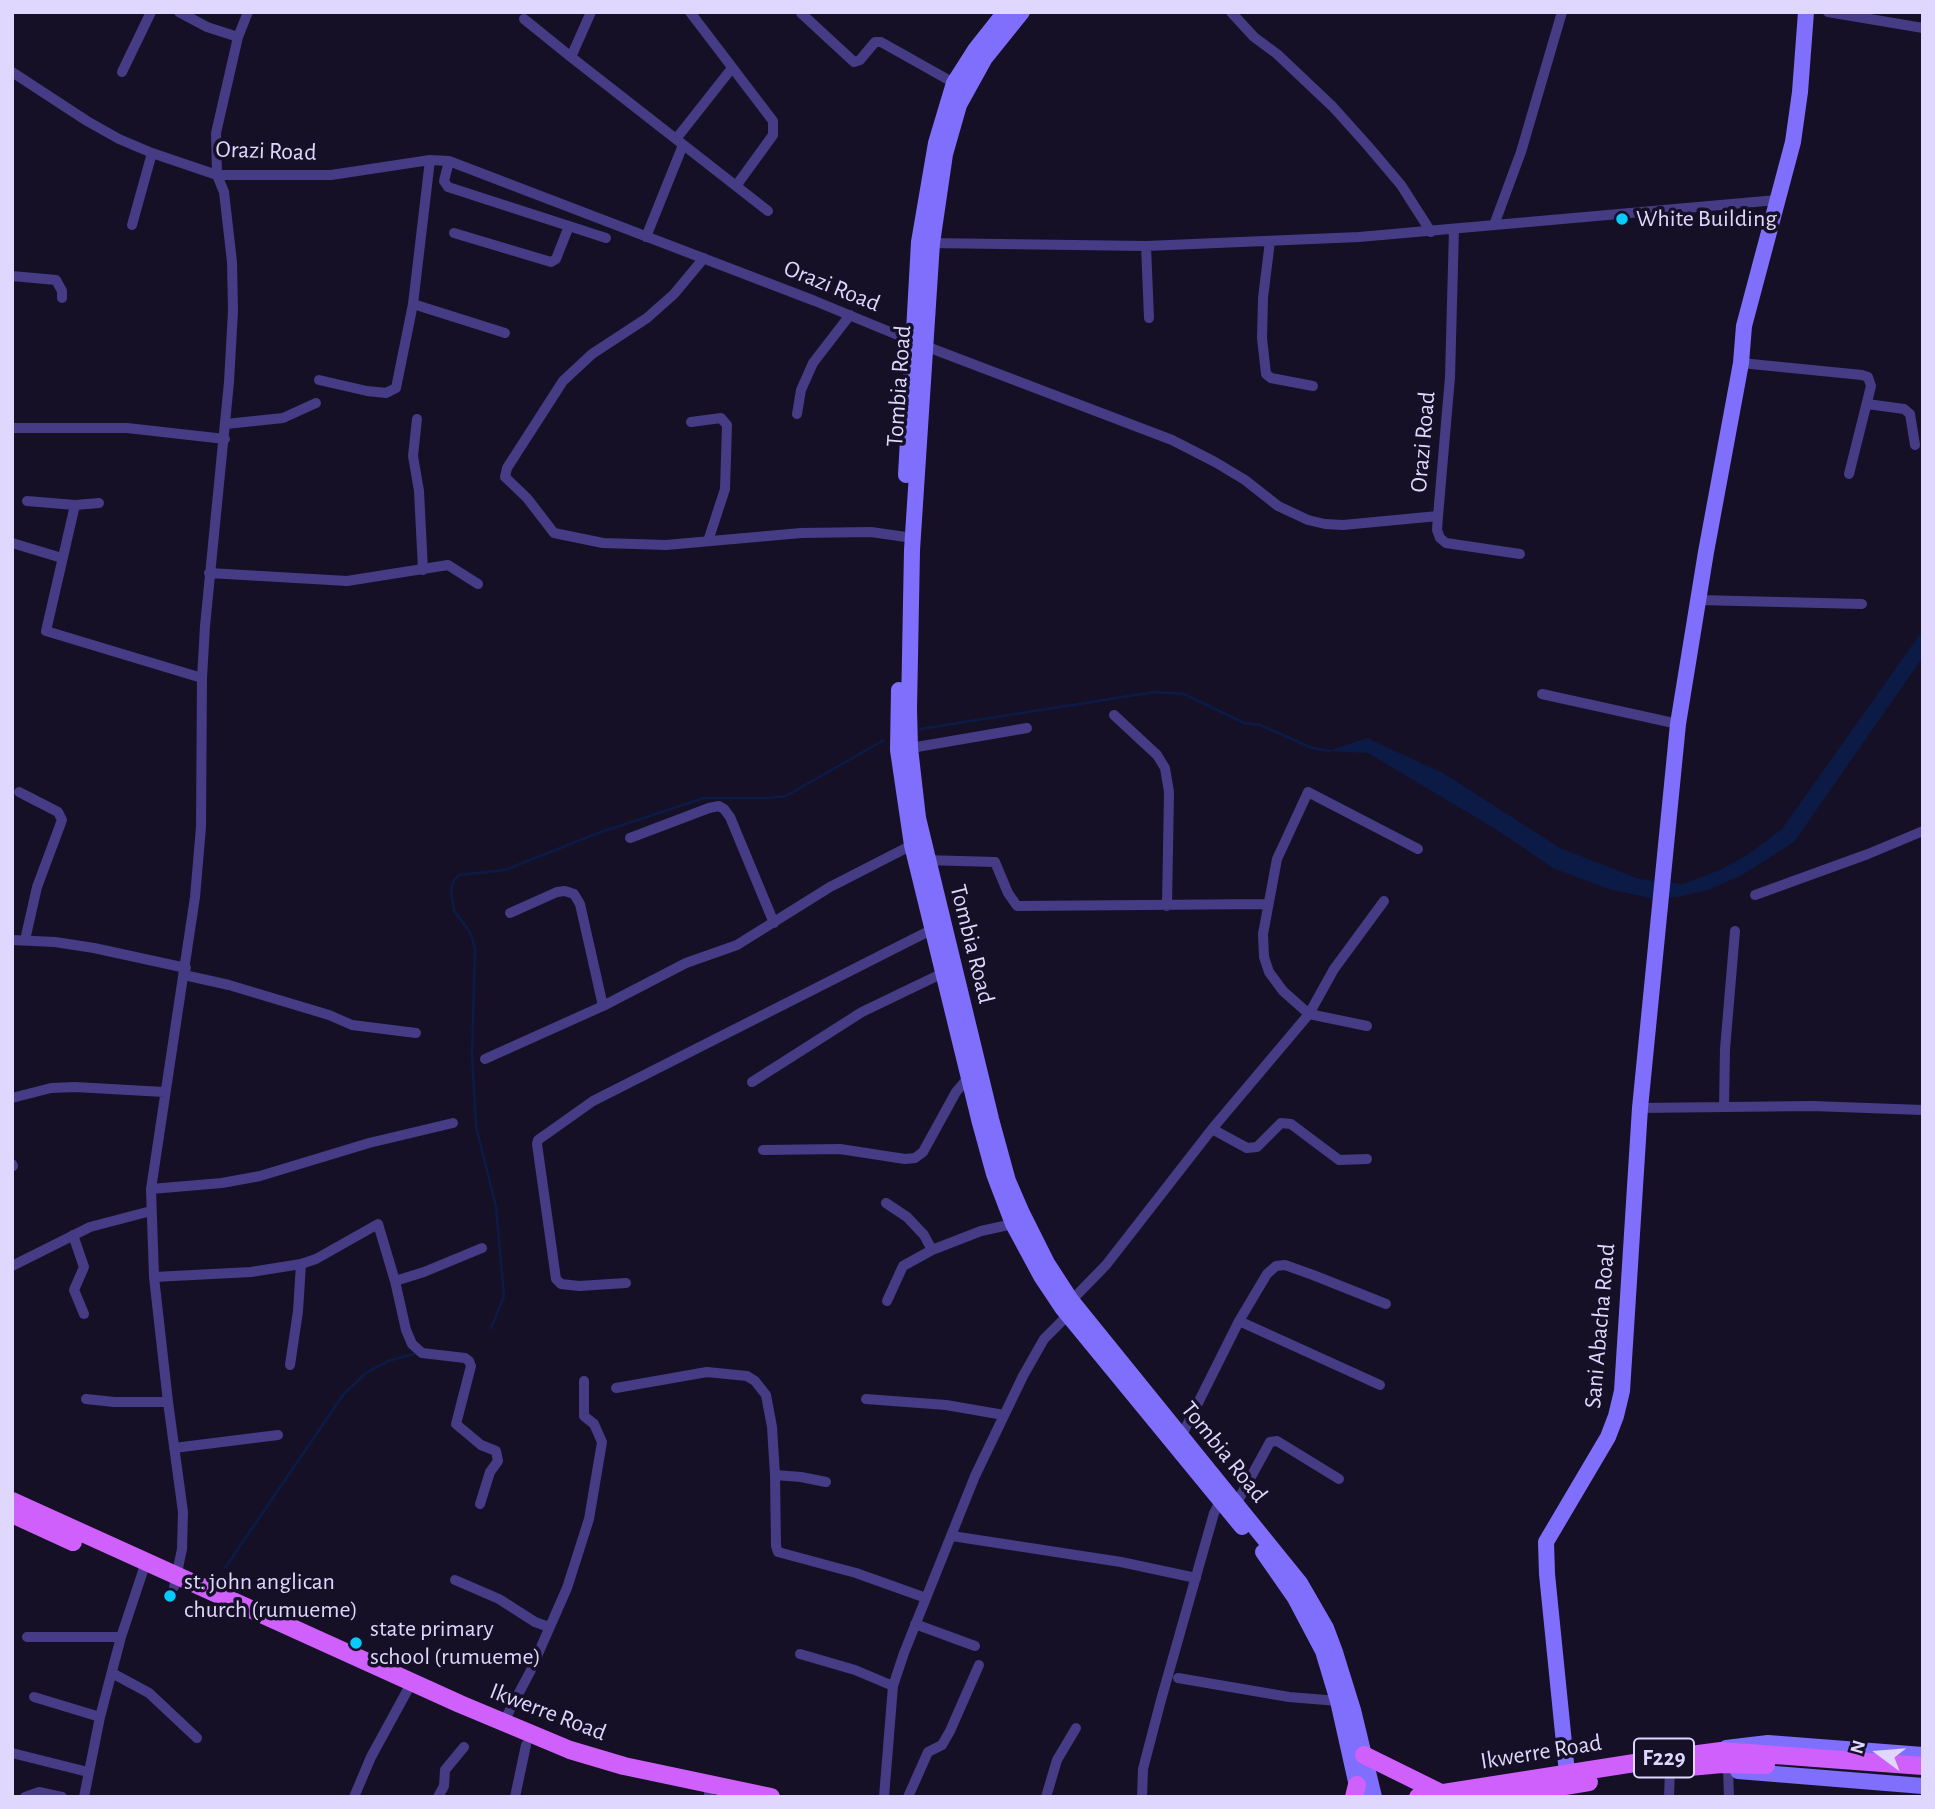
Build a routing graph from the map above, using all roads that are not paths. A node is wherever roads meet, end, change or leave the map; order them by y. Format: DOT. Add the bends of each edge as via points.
graph roads {
  1 [pos="151,12"];
  2 [pos="179,12"];
  3 [pos="248,12"];
  4 [pos="591,12"];
  5 [pos="690,12"];
  6 [pos="1005,12"];
  7 [pos="1022,12"];
  8 [pos="1231,12"];
  9 [pos="1562,12"];
  10 [pos="1806,12"];
  11 [pos="1828,12"];
  12 [pos="801,13"];
  13 [pos="524,19"];
  14 [pos="1923,28"];
  15 [pos="239,37"];
  16 [pos="571,57"];
  17 [pos="732,68"];
  18 [pos="12,72"];
  19 [pos="122,72"];
  20 [pos="954,83"];
  21 [pos="680,142"];
  22 [pos="152,153"];
  23 [pos="430,160"];
  24 [pos="449,161"];
  25 [pos="217,175"];
  26 [pos="736,186"];
  27 [pos="1777,200"];
  28 [pos="768,211"];
  29 [pos="132,225"];
  30 [pos="1494,225"];
  31 [pos="569,226"];
  32 [pos="1454,229"];
  33 [pos="1431,232"];
  34 [pos="454,233"];
  35 [pos="606,237"];
  36 [pos="646,237"];
  37 [pos="1269,241"];
  38 [pos="925,242"];
  39 [pos="1146,246"];
  40 [pos="704,258"];
  41 [pos="12,276"];
  42 [pos="62,298"];
  43 [pos="413,304"];
  44 [pos="850,315"];
  45 [pos="1149,317"];
  46 [pos="505,333"];
  47 [pos="918,343"];
  48 [pos="1741,363"];
  49 [pos="319,380"];
  50 [pos="1313,386"];
  51 [pos="316,403"];
  52 [pos="1867,404"];
  53 [pos="797,414"];
  54 [pos="417,419"];
  55 [pos="691,422"];
  56 [pos="226,424"];
  57 [pos="12,428"];
  58 [pos="225,439"];
  59 [pos="1915,445"];
  60 [pos="1849,474"];
  61 [pos="27,501"];
  62 [pos="99,503"];
  63 [pos="75,505"];
  64 [pos="1438,516"];
  65 [pos="908,537"];
  66 [pos="708,541"];
  67 [pos="12,543"];
  68 [pos="1520,554"];
  69 [pos="62,558"];
  70 [pos="423,570"];
  71 [pos="209,573"];
  72 [pos="478,584"];
  73 [pos="1698,600"];
  74 [pos="1862,604"];
  75 [pos="202,678"];
  76 [pos="1542,694"];
  77 [pos="1114,715"];
  78 [pos="1678,724"];
  79 [pos="1027,728"];
  80 [pos="904,749"];
  81 [pos="19,792"];
  82 [pos="1923,831"];
  83 [pos="630,838"];
  84 [pos="1419,849"];
  85 [pos="918,855"];
  86 [pos="1755,895"];
  87 [pos="1384,901"];
  88 [pos="1268,904"];
  89 [pos="1167,906"];
  90 [pos="510,912"];
  91 [pos="774,923"];
  92 [pos="933,929"];
  93 [pos="1735,931"];
  94 [pos="12,940"];
  95 [pos="25,940"];
  96 [pos="185,971"];
  97 [pos="943,973"];
  98 [pos="603,1006"];
  99 [pos="1309,1014"];
  100 [pos="1367,1026"];
  101 [pos="416,1034"];
  102 [pos="485,1059"];
  103 [pos="968,1078"];
  104 [pos="752,1082"];
  105 [pos="164,1092"];
  106 [pos="12,1098"];
  107 [pos="1724,1107"];
  108 [pos="1640,1108"];
  109 [pos="1923,1110"];
  110 [pos="453,1123"];
  111 [pos="1212,1129"];
  112 [pos="763,1150"];
  113 [pos="1367,1159"];
  114 [pos="151,1189"];
  115 [pos="886,1203"];
  116 [pos="150,1211"];
  117 [pos="1013,1224"];
  118 [pos="73,1235"];
  119 [pos="482,1248"];
  120 [pos="932,1250"];
  121 [pos="301,1264"];
  122 [pos="12,1266"];
  123 [pos="154,1277"];
  124 [pos="395,1281"];
  125 [pos="626,1283"];
  126 [pos="887,1301"];
  127 [pos="1386,1304"];
  128 [pos="1068,1308"];
  129 [pos="84,1314"];
  130 [pos="1240,1321"];
  131 [pos="290,1365"];
  132 [pos="584,1381"];
  133 [pos="1380,1385"];
  134 [pos="616,1388"];
  135 [pos="86,1399"];
  136 [pos="866,1399"];
  137 [pos="167,1402"];
  138 [pos="1004,1415"];
  139 [pos="278,1435"];
  140 [pos="1178,1442"];
  141 [pos="174,1448"];
  142 [pos="775,1475"];
  143 [pos="1339,1479"];
  144 [pos="826,1482"];
  145 [pos="12,1501"];
  146 [pos="1228,1502"];
  147 [pos="480,1504"];
  148 [pos="12,1514"];
  149 [pos="952,1536"];
  150 [pos="144,1567"];
  151 [pos="1196,1578"];
  152 [pos="455,1580"];
  153 [pos="176,1582"];
  154 [pos="926,1598"];
  155 [pos="915,1624"];
  156 [pos="549,1627"];
  157 [pos="27,1637"];
  158 [pos="121,1637"];
  159 [pos="975,1646"];
  160 [pos="800,1654"];
  161 [pos="979,1665"];
  162 [pos="112,1673"];
  163 [pos="1178,1678"];
  164 [pos="893,1686"];
  165 [pos="407,1691"];
  166 [pos="34,1698"];
  167 [pos="1338,1701"];
  168 [pos="100,1717"];
  169 [pos="503,1723"];
  170 [pos="1076,1728"];
  171 [pos="197,1738"];
  172 [pos="526,1745"];
  173 [pos="464,1747"];
  174 [pos="12,1753"];
  175 [pos="1364,1755"];
  176 [pos="1672,1769"];
  177 [pos="1728,1770"];
  178 [pos="1919,1771"];
  179 [pos="88,1772"];
  180 [pos="1567,1773"];
  181 [pos="1356,1793"];
  182 [pos="1441,1793"];
  183 [pos="1553,1793"];
  184 [pos="715,1796"];
  185 [pos="25,1797"];
  186 [pos="62,1797"];
  187 [pos="85,1797"];
  188 [pos="354,1797"];
  189 [pos="438,1797"];
  190 [pos="515,1797"];
  191 [pos="771,1797"];
  192 [pos="884,1797"];
  193 [pos="908,1797"];
  194 [pos="1046,1797"];
  195 [pos="1142,1797"];
  196 [pos="1374,1797"];
  197 [pos="1418,1797"];
  198 [pos="1499,1797"];
  199 [pos="1669,1797"];
  200 [pos="1729,1797"];
  1 -- 19 [label="street"];
  2 -- 15 [label="street"];
  3 -- 15 [label="street"];
  4 -- 16 [label="street"];
  5 -- 17 [label="street"];
  6 -- 20 [label="main road, Tombia Road"];
  7 -- 38 [label="main road, Tombia Road" via="985,58 959,105"];
  8 -- 33 [label="street" via="1368,146 1401,185"];
  9 -- 30 [label="street" via="1521,152"];
  10 -- 27 [label="main road, Sani Abacha Road" via="1793,142"];
  11 -- 14 [label="street"];
  12 -- 20 [label="street" via="854,62 881,42"];
  13 -- 16 [label="street"];
  15 -- 25 [label="street" via="216,133"];
  16 -- 21 [label="street"];
  17 -- 21 [label="street"];
  17 -- 26 [label="street" via="768,114 774,129"];
  18 -- 22 [label="street, Orazi Road" via="87,121"];
  20 -- 38 [label="main road, Tombia Road" via="936,143"];
  21 -- 26 [label="street"];
  21 -- 36 [label="street"];
  22 -- 25 [label="street, Orazi Road"];
  22 -- 29 [label="street"];
  23 -- 24 [label="street, Orazi Road"];
  23 -- 25 [label="street, Orazi Road" via="331,175"];
  23 -- 43 [label="street"];
  24 -- 31 [label="street" via="444,181 448,187"];
  24 -- 36 [label="street, Orazi Road"];
  25 -- 56 [label="street" via="224,192 232,262"];
  26 -- 28 [label="street"];
  27 -- 30 [label="street"];
  27 -- 48 [label="main road, Sani Abacha Road" via="1744,326"];
  30 -- 32 [label="street"];
  31 -- 34 [label="street" via="551,262"];
  31 -- 35 [label="street"];
  32 -- 33 [label="street"];
  32 -- 64 [label="street, Orazi Road" via="1450,377"];
  33 -- 37 [label="street"];
  36 -- 40 [label="street, Orazi Road"];
  37 -- 39 [label="street"];
  37 -- 50 [label="street" via="1262,338 1266,374 1271,379"];
  38 -- 39 [label="street"];
  38 -- 47 [label="main road, Tombia Road"];
  39 -- 45 [label="street"];
  40 -- 44 [label="street, Orazi Road"];
  40 -- 66 [label="street" via="648,318 592,354 563,381 505,477 554,533 562,536 629,545"];
  41 -- 42 [label="street" via="56,280"];
  43 -- 46 [label="street"];
  43 -- 49 [label="street" via="393,391 367,391"];
  44 -- 47 [label="street, Orazi Road"];
  44 -- 53 [label="street" via="813,363"];
  47 -- 64 [label="street, Orazi Road" via="1171,440 1308,520 1343,525"];
  47 -- 65 [label="main road, Tombia Road"];
  48 -- 52 [label="street" via="1862,375 1871,386"];
  48 -- 73 [label="main road, Sani Abacha Road"];
  51 -- 56 [label="street" via="283,418"];
  52 -- 59 [label="street" via="1904,409 1910,414"];
  52 -- 60 [label="street"];
  54 -- 70 [label="street" via="413,456"];
  55 -- 66 [label="street" via="721,418 727,425 725,489"];
  56 -- 58 [label="street"];
  57 -- 58 [label="street" via="127,428"];
  58 -- 71 [label="street"];
  61 -- 63 [label="street"];
  62 -- 63 [label="street"];
  63 -- 69 [label="street"];
  64 -- 68 [label="street" via="1437,530 1446,543"];
  65 -- 66 [label="street" via="871,532 800,533"];
  65 -- 80 [label="main road, Tombia Road" via="909,709"];
  67 -- 69 [label="street"];
  69 -- 75 [label="street" via="46,631"];
  70 -- 71 [label="street" via="346,580"];
  70 -- 72 [label="street" via="448,565"];
  71 -- 75 [label="street"];
  73 -- 74 [label="street"];
  73 -- 78 [label="main road, Sani Abacha Road"];
  75 -- 96 [label="street" via="201,827"];
  76 -- 78 [label="street"];
  77 -- 89 [label="street" via="1165,768 1169,792"];
  78 -- 108 [label="main road, Sani Abacha Road"];
  79 -- 80 [label="street"];
  80 -- 85 [label="main road, Tombia Road" via="918,818"];
  81 -- 95 [label="street" via="58,812 62,820 37,887"];
  82 -- 86 [label="street"];
  83 -- 91 [label="street" via="719,806 730,817"];
  84 -- 88 [label="street" via="1308,792 1277,859"];
  85 -- 89 [label="street" via="995,862 1017,906"];
  85 -- 91 [label="street" via="830,887"];
  85 -- 92 [label="main road, Tombia Road"];
  85 -- 128 [label="main road, Tombia Road" via="1009,1181"];
  87 -- 99 [label="street" via="1334,969"];
  88 -- 89 [label="street"];
  88 -- 99 [label="street" via="1263,934 1267,964 1283,991"];
  90 -- 98 [label="street" via="557,892 573,894 580,904"];
  91 -- 98 [label="street" via="737,945 686,963"];
  92 -- 97 [label="main road, Tombia Road"];
  92 -- 125 [label="street" via="593,1101 538,1140 556,1279 579,1286"];
  93 -- 107 [label="street"];
  94 -- 95 [label="street"];
  95 -- 96 [label="street" via="94,948"];
  96 -- 101 [label="street" via="352,1025"];
  96 -- 105 [label="street"];
  97 -- 103 [label="main road, Tombia Road"];
  97 -- 104 [label="street" via="862,1012"];
  98 -- 102 [label="street"];
  99 -- 100 [label="street"];
  99 -- 111 [label="street"];
  103 -- 112 [label="street" via="923,1152 915,1157 840,1149"];
  103 -- 117 [label="main road, Tombia Road"];
  105 -- 106 [label="street" via="75,1087"];
  105 -- 114 [label="street"];
  107 -- 108 [label="street"];
  107 -- 109 [label="street"];
  108 -- 180 [label="main road, Sani Abacha Road" via="1622,1391 1608,1437 1546,1542"];
  110 -- 114 [label="street" via="260,1176"];
  111 -- 113 [label="street" via="1247,1148 1257,1147 1281,1123 1291,1124 1339,1160"];
  111 -- 128 [label="street"];
  114 -- 116 [label="street"];
  115 -- 120 [label="street" via="907,1217"];
  116 -- 118 [label="street"];
  116 -- 123 [label="street"];
  117 -- 120 [label="street"];
  117 -- 128 [label="main road, Tombia Road" via="1041,1276"];
  118 -- 122 [label="street"];
  118 -- 129 [label="street" via="84,1267 74,1290"];
  119 -- 124 [label="street"];
  120 -- 126 [label="street" via="903,1266"];
  121 -- 123 [label="street" via="251,1272"];
  121 -- 124 [label="street" via="377,1224"];
  121 -- 131 [label="street"];
  123 -- 137 [label="street"];
  124 -- 147 [label="street" via="412,1344 422,1353 465,1358 471,1366 456,1424 481,1446 496,1451 498,1461"];
  127 -- 130 [label="street" via="1285,1265 1276,1266"];
  128 -- 138 [label="street" via="1032,1356"];
  128 -- 140 [label="main road, Tombia Road"];
  130 -- 133 [label="street"];
  130 -- 140 [label="street"];
  132 -- 156 [label="street" via="584,1416 599,1433 600,1460 589,1519"];
  134 -- 142 [label="street" via="707,1372 747,1376 766,1395"];
  135 -- 137 [label="street"];
  136 -- 138 [label="street"];
  137 -- 141 [label="street"];
  138 -- 149 [label="street"];
  139 -- 141 [label="street"];
  140 -- 146 [label="main road, Tombia Road"];
  141 -- 153 [label="street" via="183,1512"];
  142 -- 144 [label="street"];
  142 -- 154 [label="street" via="778,1552"];
  143 -- 146 [label="street" via="1278,1441 1270,1441"];
  145 -- 150 [label="main road, Ikwerre Road"];
  146 -- 151 [label="street"];
  146 -- 167 [label="main road, Tombia Road" via="1311,1625"];
  146 -- 175 [label="main road, Tombia Road" via="1300,1583 1325,1628"];
  148 -- 150 [label="main road, Ikwerre Road"];
  149 -- 151 [label="street"];
  149 -- 154 [label="street"];
  150 -- 153 [label="main road, Ikwerre Road"];
  150 -- 158 [label="street"];
  151 -- 195 [label="street" via="1149,1743"];
  152 -- 156 [label="street"];
  153 -- 165 [label="main road, Ikwerre Road"];
  153 -- 169 [label="main road, Ikwerre Road"];
  154 -- 155 [label="street"];
  155 -- 159 [label="street"];
  155 -- 164 [label="street"];
  156 -- 169 [label="street"];
  157 -- 158 [label="street"];
  158 -- 162 [label="street"];
  160 -- 164 [label="street"];
  161 -- 193 [label="street" via="946,1739 928,1752"];
  162 -- 168 [label="street"];
  162 -- 171 [label="street" via="149,1693"];
  163 -- 167 [label="street"];
  164 -- 192 [label="street"];
  165 -- 172 [label="main road, Ikwerre Road"];
  165 -- 188 [label="street"];
  166 -- 168 [label="street"];
  167 -- 181 [label="main road, Tombia Road"];
  168 -- 179 [label="street"];
  169 -- 191 [label="main road, Ikwerre Road" via="598,1759"];
  170 -- 194 [label="street" via="1057,1760"];
  172 -- 184 [label="main road, Ikwerre Road" via="601,1771"];
  172 -- 190 [label="street"];
  173 -- 189 [label="street" via="444,1770"];
  174 -- 179 [label="street"];
  175 -- 182 [label="main road"];
  175 -- 196 [label="main road, Tombia Road"];
  176 -- 177 [label="main road"];
  176 -- 178 [label="main road, Ikwerre Road / F229" via="1745,1764"];
  176 -- 183 [label="main road, Ikwerre Road / F229"];
  176 -- 199 [label="street"];
  177 -- 178 [label="main road"];
  177 -- 200 [label="street"];
  178 -- 180 [label="main road, Ikwerre Road / F229" via="1743,1752 1703,1753"];
  179 -- 187 [label="street"];
  180 -- 182 [label="main road, Ikwerre Road / F229"];
  182 -- 197 [label="main road, Ikwerre Road / F229"];
  183 -- 198 [label="main road, Ikwerre Road / F229"];
  185 -- 186 [label="street" via="39,1792"];
}
